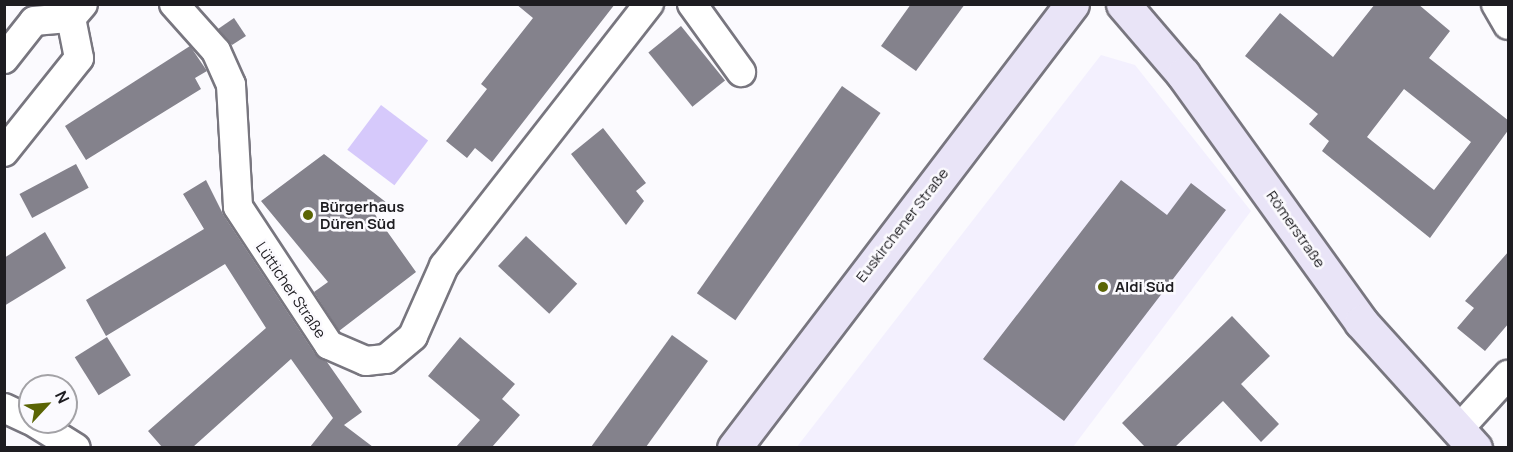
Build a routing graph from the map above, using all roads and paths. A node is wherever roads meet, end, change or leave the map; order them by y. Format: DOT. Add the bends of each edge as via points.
graph roads {
  1 [pos="174,4"];
  2 [pos="649,4"];
  3 [pos="692,4"];
  4 [pos="1072,4"];
  5 [pos="1124,4"];
  6 [pos="1496,4"];
  7 [pos="69,9"];
  8 [pos="1509,25"];
  9 [pos="4,58"];
  10 [pos="741,72"];
  11 [pos="4,152"];
  12 [pos="1509,375"];
  13 [pos="4,408"];
  14 [pos="18,414"];
  15 [pos="54,434"];
  16 [pos="1466,439"];
  17 [pos="76,447"];
  18 [pos="734,447"];
  1 -- 2 [label="street, Lütticher Straße" via="216,51 231,85 238,207 329,345 366,361 386,359 404,348 424,321 444,266"];
  3 -- 10 [label="street"];
  4 -- 18 [label="street, Euskirchener Straße"];
  5 -- 16 [label="street, Römerstraße" via="1183,74 1361,322"];
  6 -- 8 [label="street"];
  7 -- 9 [label="street" via="34,21"];
  7 -- 11 [label="street" via="79,58"];
  12 -- 16 [label="street"];
  13 -- 14 [label="street"];
  15 -- 17 [label="street"];
}
